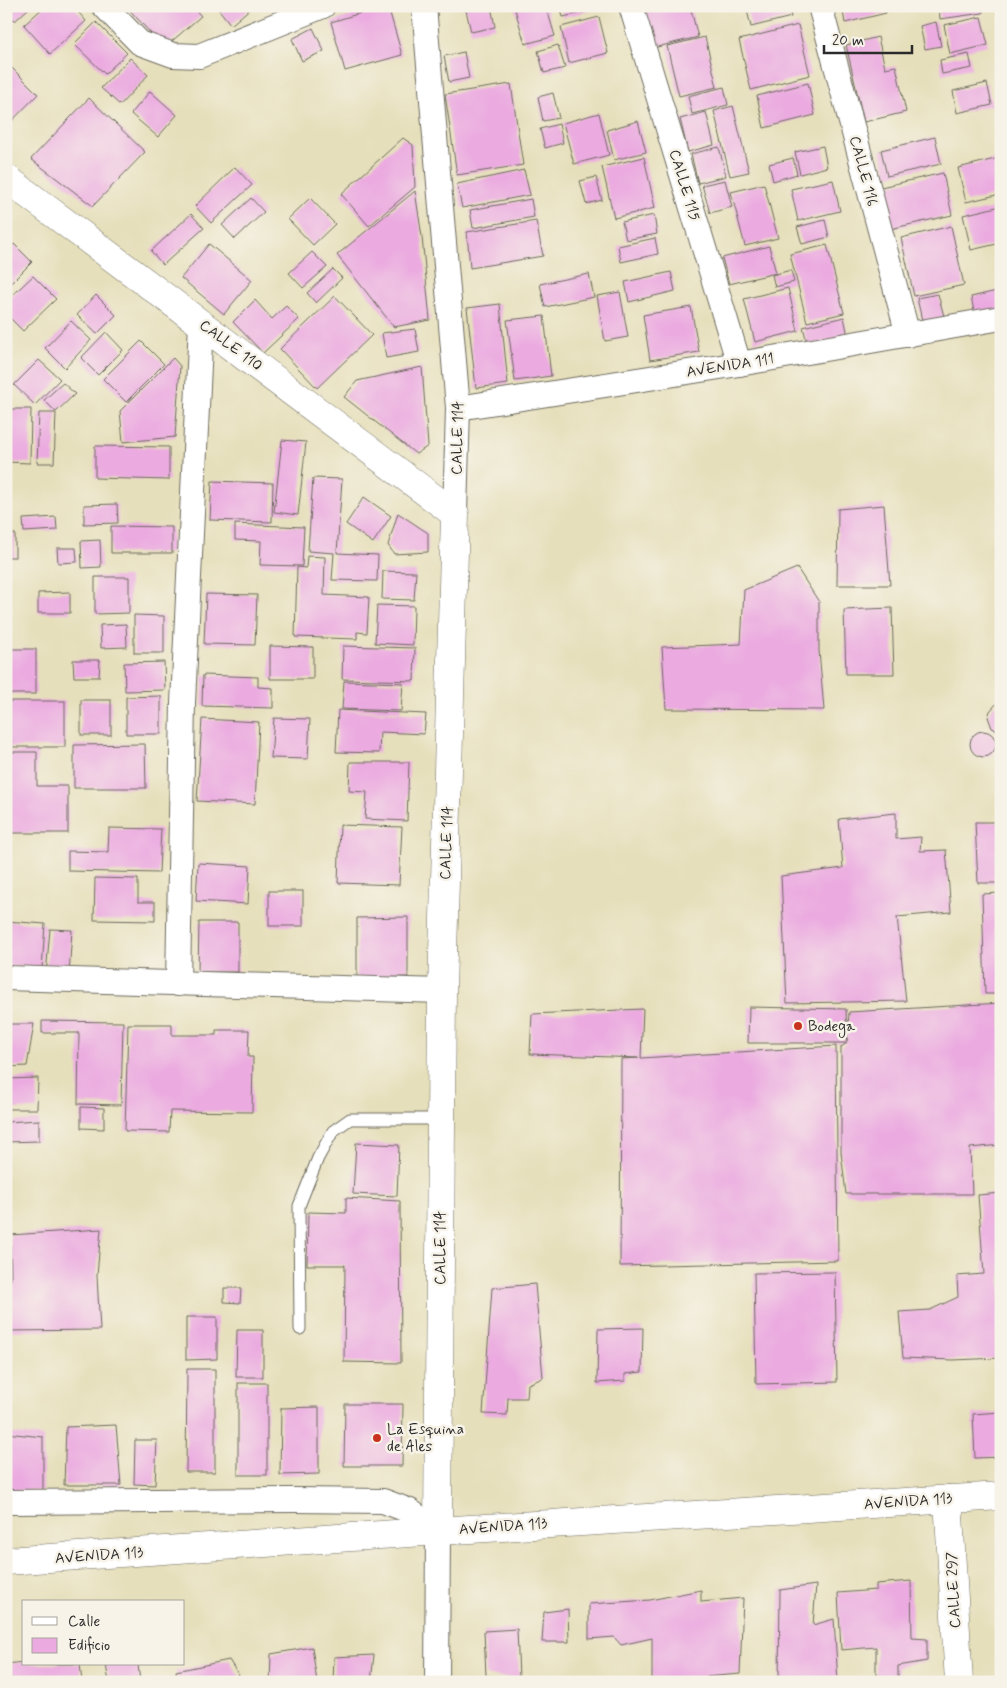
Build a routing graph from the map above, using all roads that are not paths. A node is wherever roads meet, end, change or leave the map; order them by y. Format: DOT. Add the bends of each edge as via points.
graph roads {
  1 [pos="104,6"];
  2 [pos="323,6"];
  3 [pos="424,6"];
  4 [pos="631,6"];
  5 [pos="820,6"];
  6 [pos="6,178"];
  7 [pos="1001,318"];
  8 [pos="201,322"];
  9 [pos="908,335"];
  10 [pos="739,364"];
  11 [pos="458,408"];
  12 [pos="455,514"];
  13 [pos="6,978"];
  14 [pos="178,984"];
  15 [pos="442,991"];
  16 [pos="441,1119"];
  17 [pos="300,1329"];
  18 [pos="1001,1496"];
  19 [pos="948,1499"];
  20 [pos="6,1502"];
  21 [pos="438,1530"];
  22 [pos="6,1561"];
  23 [pos="437,1682"];
  24 [pos="959,1682"];
  1 -- 2 [label="street" via="140,43 173,55 199,56"];
  3 -- 11 [label="street, CALLE 114"];
  4 -- 10 [label="street, CALLE 115"];
  5 -- 9 [label="street, CALLE 116"];
  6 -- 8 [label="street, CALLE 110"];
  7 -- 9 [label="street, AVENIDA 111"];
  8 -- 12 [label="street, CALLE 110"];
  8 -- 14 [label="street" via="183,703"];
  9 -- 10 [label="street, AVENIDA 111"];
  10 -- 11 [label="street, AVENIDA 111"];
  11 -- 12 [label="street, CALLE 114"];
  12 -- 15 [label="street, CALLE 114"];
  13 -- 14 [label="street"];
  14 -- 15 [label="street"];
  15 -- 16 [label="street, CALLE 114"];
  16 -- 17 [label="lane" via="350,1119 333,1131 318,1158 299,1206"];
  16 -- 21 [label="street, CALLE 114"];
  18 -- 19 [label="street, AVENIDA 113"];
  19 -- 21 [label="street, AVENIDA 113"];
  19 -- 24 [label="street, CALLE 297"];
  20 -- 21 [label="street" via="383,1501 410,1511"];
  21 -- 22 [label="street, AVENIDA 113"];
  21 -- 23 [label="street, CALLE 114"];
}
